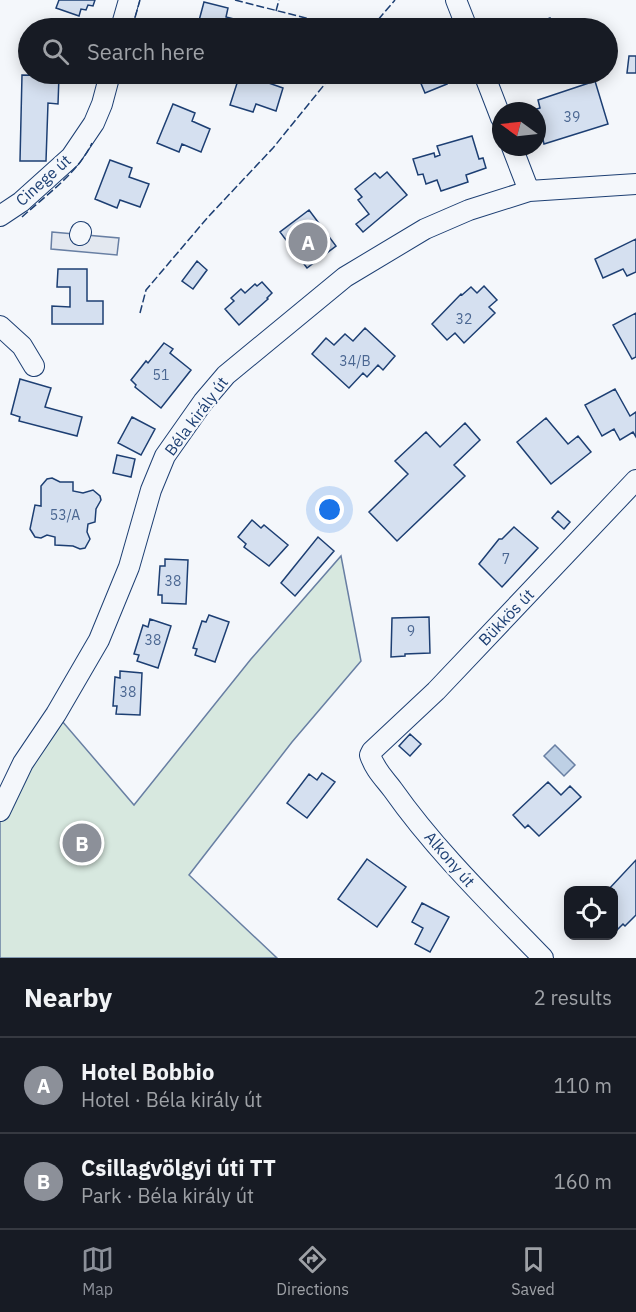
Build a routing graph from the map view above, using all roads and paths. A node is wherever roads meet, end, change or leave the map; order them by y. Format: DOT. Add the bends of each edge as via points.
graph roads {
  1 [pos="129,0"];
  2 [pos="456,0"];
  3 [pos="124,18"];
  4 [pos="463,18"];
  5 [pos="107,84"];
  6 [pos="488,84"];
  7 [pos="495,102"];
  8 [pos="515,156"];
  9 [pos="636,184"];
  10 [pos="529,191"];
  11 [pos="0,216"];
  12 [pos="0,326"];
  13 [pos="34,366"];
  14 [pos="636,480"];
  15 [pos="372,750"];
  16 [pos="0,811"];
  17 [pos="543,958"];
  1 -- 3 [label="street"];
  2 -- 4 [label="street"];
  5 -- 11 [label="street, Cinege út" via="94,123 71,157"];
  6 -- 7 [label="street"];
  8 -- 10 [label="street"];
  9 -- 10 [label="street, Béla király út"];
  10 -- 16 [label="street, Béla király út" via="468,210 425,229 355,271 226,375 165,456 129,567 99,640 23,763"];
  12 -- 13 [label="street" via="22,346"];
  14 -- 15 [label="street, Bükkös út" via="436,691"];
  15 -- 17 [label="street, Alkony út" via="373,763 407,810 468,881"];
}
